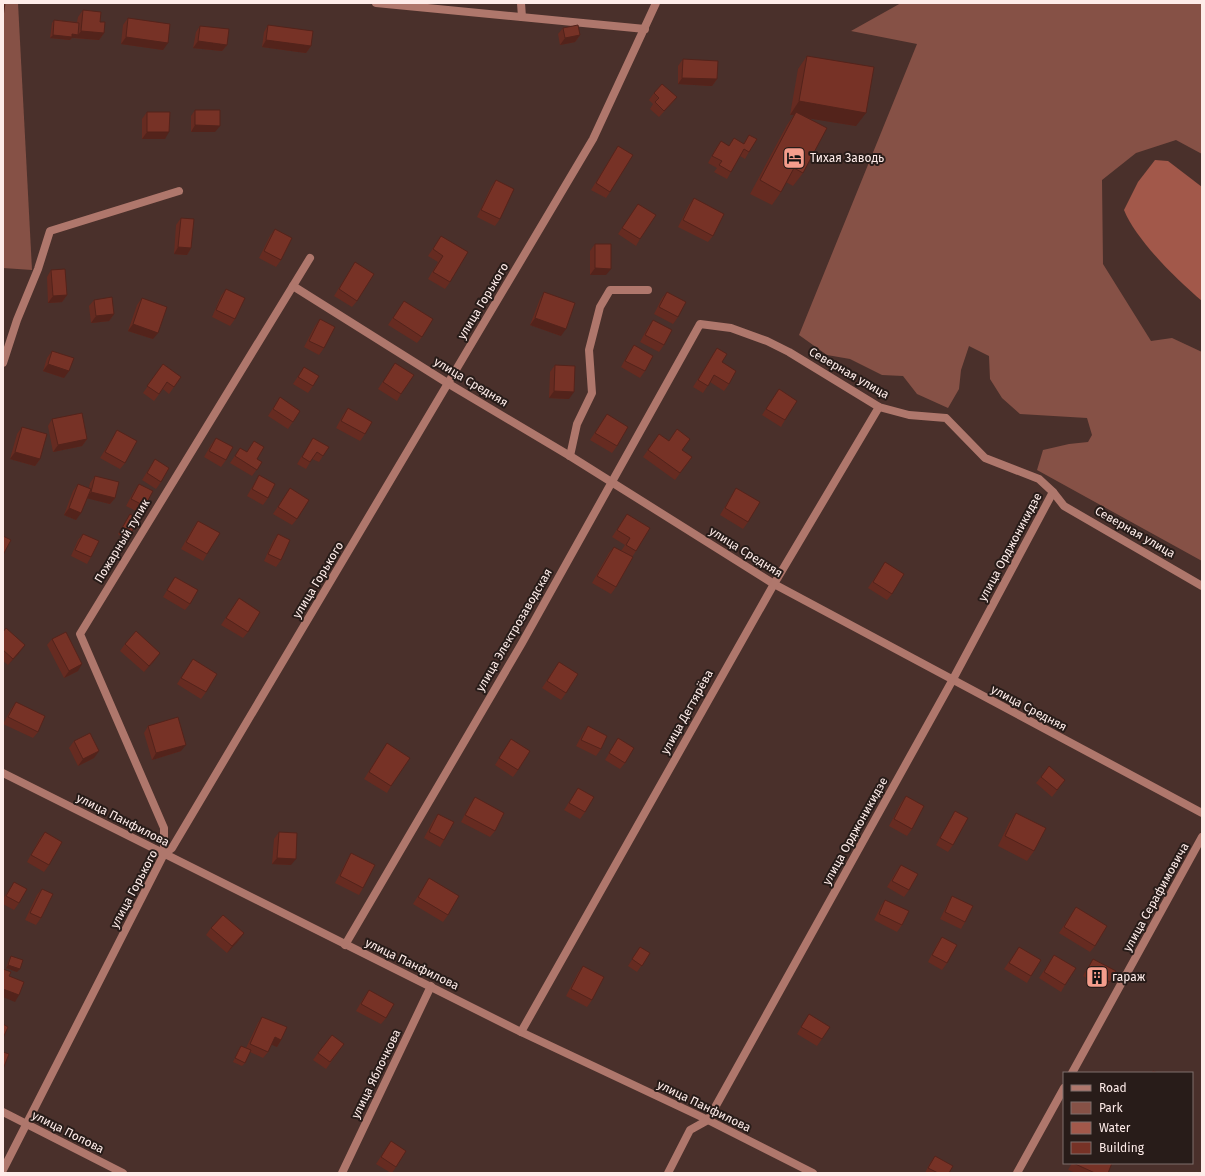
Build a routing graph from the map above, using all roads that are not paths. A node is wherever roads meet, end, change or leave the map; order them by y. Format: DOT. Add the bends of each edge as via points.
graph roads {
  1 [pos="376,3"];
  2 [pos="521,3"];
  3 [pos="656,3"];
  4 [pos="522,17"];
  5 [pos="645,29"];
  6 [pos="179,191"];
  7 [pos="310,258"];
  8 [pos="293,286"];
  9 [pos="648,290"];
  10 [pos="700,324"];
  11 [pos="4,360"];
  12 [pos="448,384"];
  13 [pos="879,407"];
  14 [pos="570,456"];
  15 [pos="610,482"];
  16 [pos="1053,492"];
  17 [pos="774,584"];
  18 [pos="1202,586"];
  19 [pos="952,680"];
  20 [pos="3,773"];
  21 [pos="1202,813"];
  22 [pos="1202,837"];
  23 [pos="164,854"];
  24 [pos="345,944"];
  25 [pos="431,986"];
  26 [pos="521,1032"];
  27 [pos="1073,1072"];
  28 [pos="1063,1090"];
  29 [pos="3,1112"];
  30 [pos="708,1120"];
  31 [pos="26,1124"];
  32 [pos="3,1170"];
  33 [pos="123,1173"];
  34 [pos="342,1173"];
  35 [pos="668,1173"];
  36 [pos="813,1173"];
  37 [pos="1017,1173"];
  1 -- 4 [label="street"];
  2 -- 4 [label="street"];
  3 -- 5 [label="street, улица Горького"];
  4 -- 5 [label="street"];
  5 -- 12 [label="street, улица Горького" via="593,139"];
  6 -- 11 [label="street" via="50,231"];
  7 -- 8 [label="street, Пожарный тупик"];
  8 -- 12 [label="street, улица Средняя"];
  8 -- 23 [label="street, Пожарный тупик" via="80,634 164,828"];
  9 -- 14 [label="street" via="610,290 600,307 589,350 592,393 577,424"];
  10 -- 13 [label="street, Северная улица" via="731,328 767,341"];
  10 -- 15 [label="street, улица Электрозаводская"];
  12 -- 14 [label="street, улица Средняя"];
  12 -- 23 [label="street, улица Горького" via="172,848"];
  13 -- 16 [label="street, Северная улица" via="909,415 946,418 985,458 1039,479"];
  13 -- 17 [label="street, улица Дегтярёва"];
  14 -- 15 [label="street, улица Средняя"];
  15 -- 17 [label="street, улица Средняя"];
  15 -- 24 [label="street, улица Электрозаводская" via="522,643"];
  16 -- 18 [label="street, Северная улица" via="1064,506"];
  16 -- 19 [label="street, улица Орджоникидзе"];
  17 -- 19 [label="street, улица Средняя"];
  17 -- 26 [label="street, улица Дегтярёва"];
  19 -- 21 [label="street, улица Средняя"];
  19 -- 30 [label="street, улица Орджоникидзе"];
  20 -- 23 [label="street, улица Панфилова"];
  22 -- 27 [label="street, улица Серафимовича"];
  23 -- 24 [label="street, улица Панфилова"];
  23 -- 31 [label="street, улица Горького"];
  24 -- 25 [label="street, улица Панфилова"];
  25 -- 26 [label="street, улица Панфилова"];
  25 -- 34 [label="street, улица Яблочкова"];
  26 -- 30 [label="street, улица Панфилова"];
  28 -- 37 [label="street"];
  29 -- 31 [label="street, улица Попова"];
  30 -- 35 [label="street" via="690,1130"];
  30 -- 36 [label="street, улица Панфилова"];
  31 -- 32 [label="street, улица Горького"];
  31 -- 33 [label="street, улица Попова"];
}
